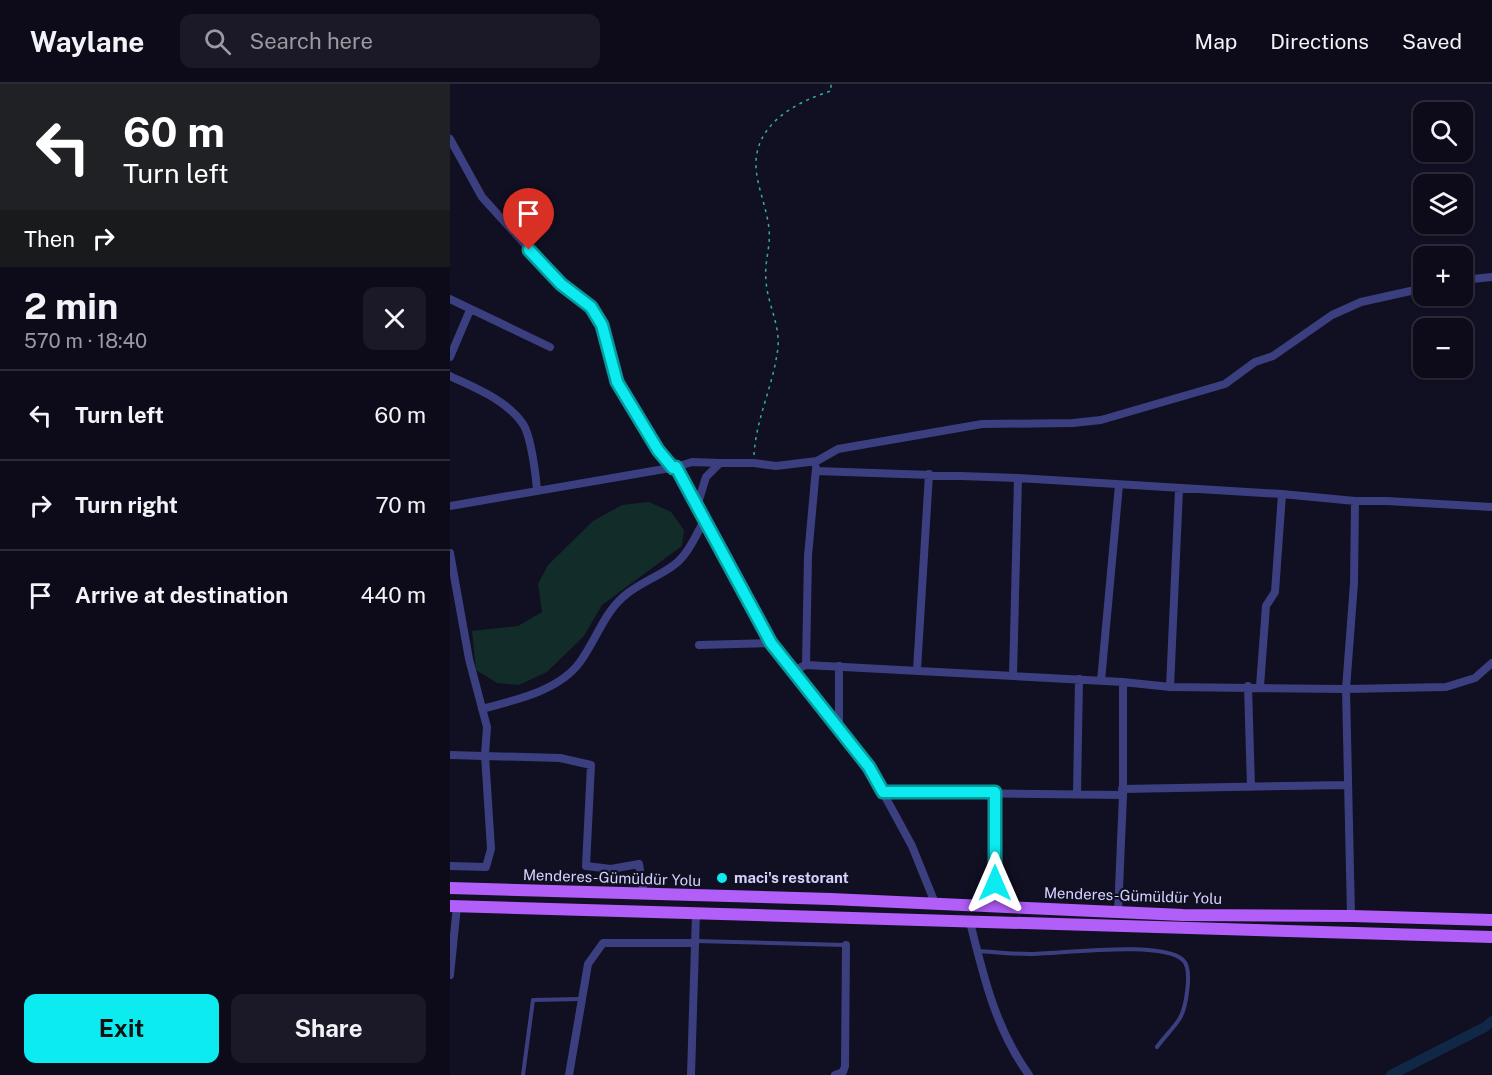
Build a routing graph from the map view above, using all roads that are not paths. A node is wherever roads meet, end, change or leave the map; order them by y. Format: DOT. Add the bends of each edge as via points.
graph roads {
  1 [pos="450,139"];
  2 [pos="1492,277"];
  3 [pos="1473,279"];
  4 [pos="1413,290"];
  5 [pos="450,298"];
  6 [pos="470,310"];
  7 [pos="549,347"];
  8 [pos="450,357"];
  9 [pos="450,376"];
  10 [pos="816,461"];
  11 [pos="720,463"];
  12 [pos="675,467"];
  13 [pos="816,471"];
  14 [pos="929,474"];
  15 [pos="1018,478"];
  16 [pos="1119,485"];
  17 [pos="1179,490"];
  18 [pos="537,491"];
  19 [pos="1282,495"];
  20 [pos="1355,501"];
  21 [pos="698,503"];
  22 [pos="450,506"];
  23 [pos="1492,507"];
  24 [pos="705,519"];
  25 [pos="450,553"];
  26 [pos="771,643"];
  27 [pos="699,645"];
  28 [pos="1492,663"];
  29 [pos="806,665"];
  30 [pos="839,666"];
  31 [pos="917,670"];
  32 [pos="792,671"];
  33 [pos="1012,676"];
  34 [pos="1078,680"];
  35 [pos="1101,681"];
  36 [pos="1123,682"];
  37 [pos="1248,686"];
  38 [pos="1260,686"];
  39 [pos="1170,687"];
  40 [pos="1346,689"];
  41 [pos="482,709"];
  42 [pos="839,729"];
  43 [pos="450,755"];
  44 [pos="485,755"];
  45 [pos="1347,785"];
  46 [pos="1251,787"];
  47 [pos="883,792"];
  48 [pos="995,792"];
  49 [pos="1122,792"];
  50 [pos="1077,793"];
  51 [pos="450,866"];
  52 [pos="450,888"];
  53 [pos="644,894"];
  54 [pos="935,903"];
  55 [pos="454,906"];
  56 [pos="994,906"];
  57 [pos="1118,912"];
  58 [pos="696,914"];
  59 [pos="1351,916"];
  60 [pos="1492,920"];
  61 [pos="970,922"];
  62 [pos="1492,937"];
  63 [pos="695,942"];
  64 [pos="846,945"];
  65 [pos="977,951"];
  66 [pos="450,975"];
  67 [pos="582,999"];
  68 [pos="1157,1047"];
  69 [pos="523,1075"];
  70 [pos="569,1075"];
  71 [pos="691,1075"];
  72 [pos="835,1075"];
  73 [pos="1029,1075"];
  1 -- 12 [label="street" via="482,197 561,284 591,307 602,325 617,382 658,450"];
  2 -- 3 [label="street"];
  4 -- 10 [label="street" via="1361,302 1332,315 1225,384 1101,420 982,424 838,449"];
  5 -- 6 [label="street"];
  6 -- 7 [label="street"];
  6 -- 8 [label="street"];
  9 -- 18 [label="street" via="493,398 524,425"];
  10 -- 11 [label="street" via="776,466"];
  10 -- 13 [label="street"];
  11 -- 12 [label="street" via="692,462"];
  11 -- 21 [label="street" via="706,477"];
  12 -- 18 [label="street"];
  12 -- 21 [label="street"];
  13 -- 14 [label="street"];
  13 -- 29 [label="street" via="808,556"];
  14 -- 15 [label="street"];
  14 -- 31 [label="street"];
  15 -- 16 [label="street"];
  15 -- 33 [label="street"];
  16 -- 17 [label="street"];
  16 -- 35 [label="street"];
  17 -- 19 [label="street"];
  17 -- 39 [label="street"];
  18 -- 22 [label="street"];
  19 -- 20 [label="street"];
  19 -- 38 [label="street" via="1275,592 1266,606"];
  20 -- 23 [label="street"];
  20 -- 40 [label="street"];
  21 -- 24 [label="street"];
  24 -- 26 [label="street"];
  24 -- 41 [label="street" via="676,564 622,597 607,614 580,663 561,681 520,699"];
  25 -- 41 [label="street"];
  26 -- 27 [label="street"];
  26 -- 32 [label="street"];
  28 -- 40 [label="street" via="1475,678 1446,687"];
  29 -- 30 [label="street"];
  29 -- 32 [label="street"];
  30 -- 31 [label="street"];
  30 -- 42 [label="street"];
  31 -- 33 [label="street"];
  32 -- 42 [label="street"];
  33 -- 34 [label="street"];
  34 -- 35 [label="street"];
  34 -- 50 [label="street"];
  35 -- 36 [label="street"];
  36 -- 39 [label="street"];
  36 -- 49 [label="street"];
  37 -- 38 [label="street"];
  37 -- 39 [label="street"];
  37 -- 46 [label="street"];
  38 -- 40 [label="street"];
  40 -- 45 [label="street"];
  41 -- 44 [label="street" via="487,726"];
  42 -- 47 [label="street"];
  43 -- 44 [label="street"];
  44 -- 51 [label="street" via="491,849 486,867"];
  44 -- 53 [label="street" via="561,758 591,765 586,866 612,869 639,864"];
  45 -- 46 [label="street"];
  45 -- 59 [label="street"];
  46 -- 49 [label="street"];
  47 -- 48 [label="street"];
  47 -- 54 [label="street" via="912,846"];
  48 -- 50 [label="street"];
  48 -- 56 [label="street"];
  49 -- 50 [label="street"];
  49 -- 57 [label="street"];
  52 -- 53 [label="main road, Menderes-Gümüldür Yolu"];
  53 -- 54 [label="main road, Menderes-Gümüldür Yolu"];
  54 -- 56 [label="main road, Menderes-Gümüldür Yolu"];
  55 -- 58 [label="main road, Menderes-Gümüldür Yolu"];
  55 -- 66 [label="street"];
  56 -- 57 [label="main road, Menderes-Gümüldür Yolu"];
  57 -- 59 [label="main road, Menderes-Gümüldür Yolu"];
  58 -- 61 [label="main road, Menderes-Gümüldür Yolu"];
  58 -- 63 [label="street"];
  59 -- 60 [label="main road, Menderes-Gümüldür Yolu"];
  61 -- 62 [label="main road, Menderes-Gümüldür Yolu"];
  61 -- 65 [label="street"];
  63 -- 64 [label="lane"];
  63 -- 67 [label="street" via="603,943 588,964"];
  63 -- 71 [label="street"];
  64 -- 72 [label="street" via="845,1066 843,1072"];
  65 -- 68 [label="lane" via="1027,954 1152,949 1182,959 1188,977 1183,1011"];
  65 -- 73 [label="street" via="990,1000"];
  67 -- 69 [label="lane" via="532,1000"];
  67 -- 70 [label="street"];
}
